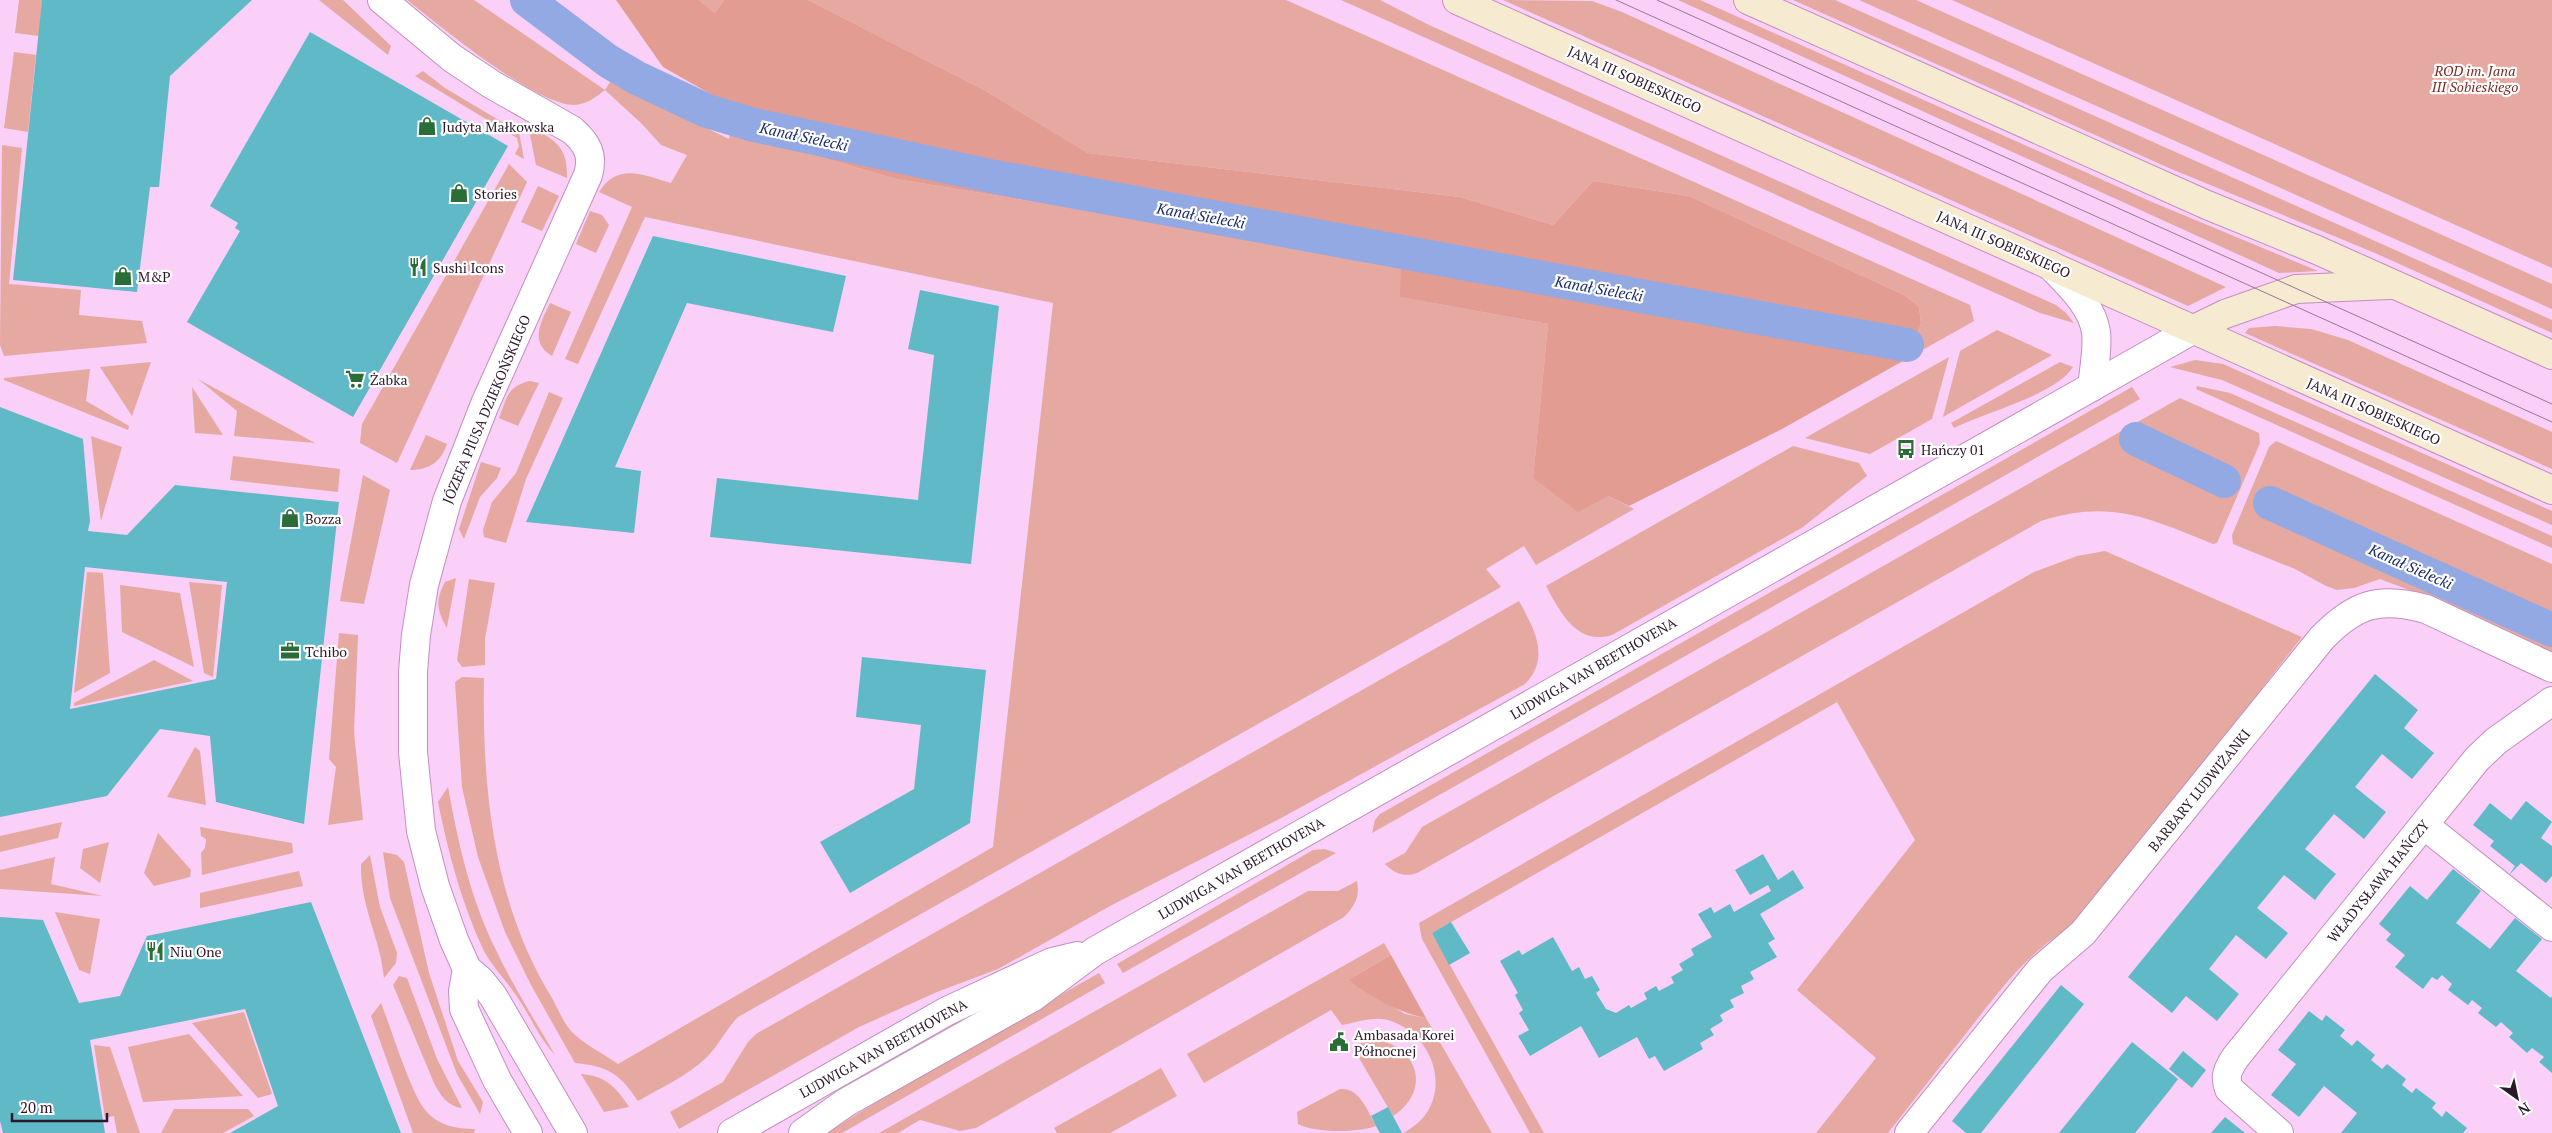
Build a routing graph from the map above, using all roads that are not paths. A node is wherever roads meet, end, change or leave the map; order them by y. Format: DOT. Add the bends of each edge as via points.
graph roads {
  1 [pos="382,0"];
  2 [pos="1457,0"];
  3 [pos="1748,0"];
  4 [pos="2050,265"];
  5 [pos="2395,285"];
  6 [pos="2194,329"];
  7 [pos="2552,356"];
  8 [pos="2092,387"];
  9 [pos="2552,490"];
  10 [pos="2552,668"];
  11 [pos="2552,701"];
  12 [pos="2424,825"];
  13 [pos="2552,928"];
  14 [pos="1095,951"];
  15 [pos="466,969"];
  16 [pos="528,1133"];
  17 [pos="573,1133"];
  18 [pos="732,1133"];
  19 [pos="804,1133"];
  20 [pos="1909,1133"];
  21 [pos="2279,1133"];
  1 -- 15 [label="street, JÓZEFA PIUSA DZIEKOŃSKIEGO" via="452,58 572,130 590,151 588,175 485,404 446,501 416,629 413,744 421,831 435,886"];
  2 -- 4 [label="main road, JANA III SOBIESKIEGO"];
  3 -- 5 [label="main road" via="2207,205"];
  4 -- 6 [label="main road, JANA III SOBIESKIEGO"];
  4 -- 8 [label="street" via="2077,294 2093,322 2096,340"];
  5 -- 6 [label="main road" via="2296,289 2233,310"];
  5 -- 7 [label="main road"];
  6 -- 8 [label="street, LUDWIGA VAN BEETHOVENA"];
  6 -- 9 [label="main road, JANA III SOBIESKIEGO"];
  8 -- 14 [label="street, LUDWIGA VAN BEETHOVENA"];
  10 -- 20 [label="street, BARBARY LUDWIŻANKI" via="2426,609 2410,605 2371,604 2344,617 2322,638 2083,933 2040,970"];
  11 -- 12 [label="street, WŁADYSŁAWA HAŃCZY" via="2486,750"];
  12 -- 13 [label="street"];
  12 -- 21 [label="street, WŁADYSŁAWA HAŃCZY" via="2227,1070 2229,1089"];
  14 -- 18 [label="street, LUDWIGA VAN BEETHOVENA" via="1052,962 955,1007"];
  14 -- 19 [label="street, LUDWIGA VAN BEETHOVENA" via="1033,997 845,1103"];
  15 -- 16 [label="street, JÓZEFA PIUSA DZIEKOŃSKIEGO" via="464,1009 497,1080"];
  15 -- 17 [label="street, JÓZEFA PIUSA DZIEKOŃSKIEGO" via="493,996"];
}
